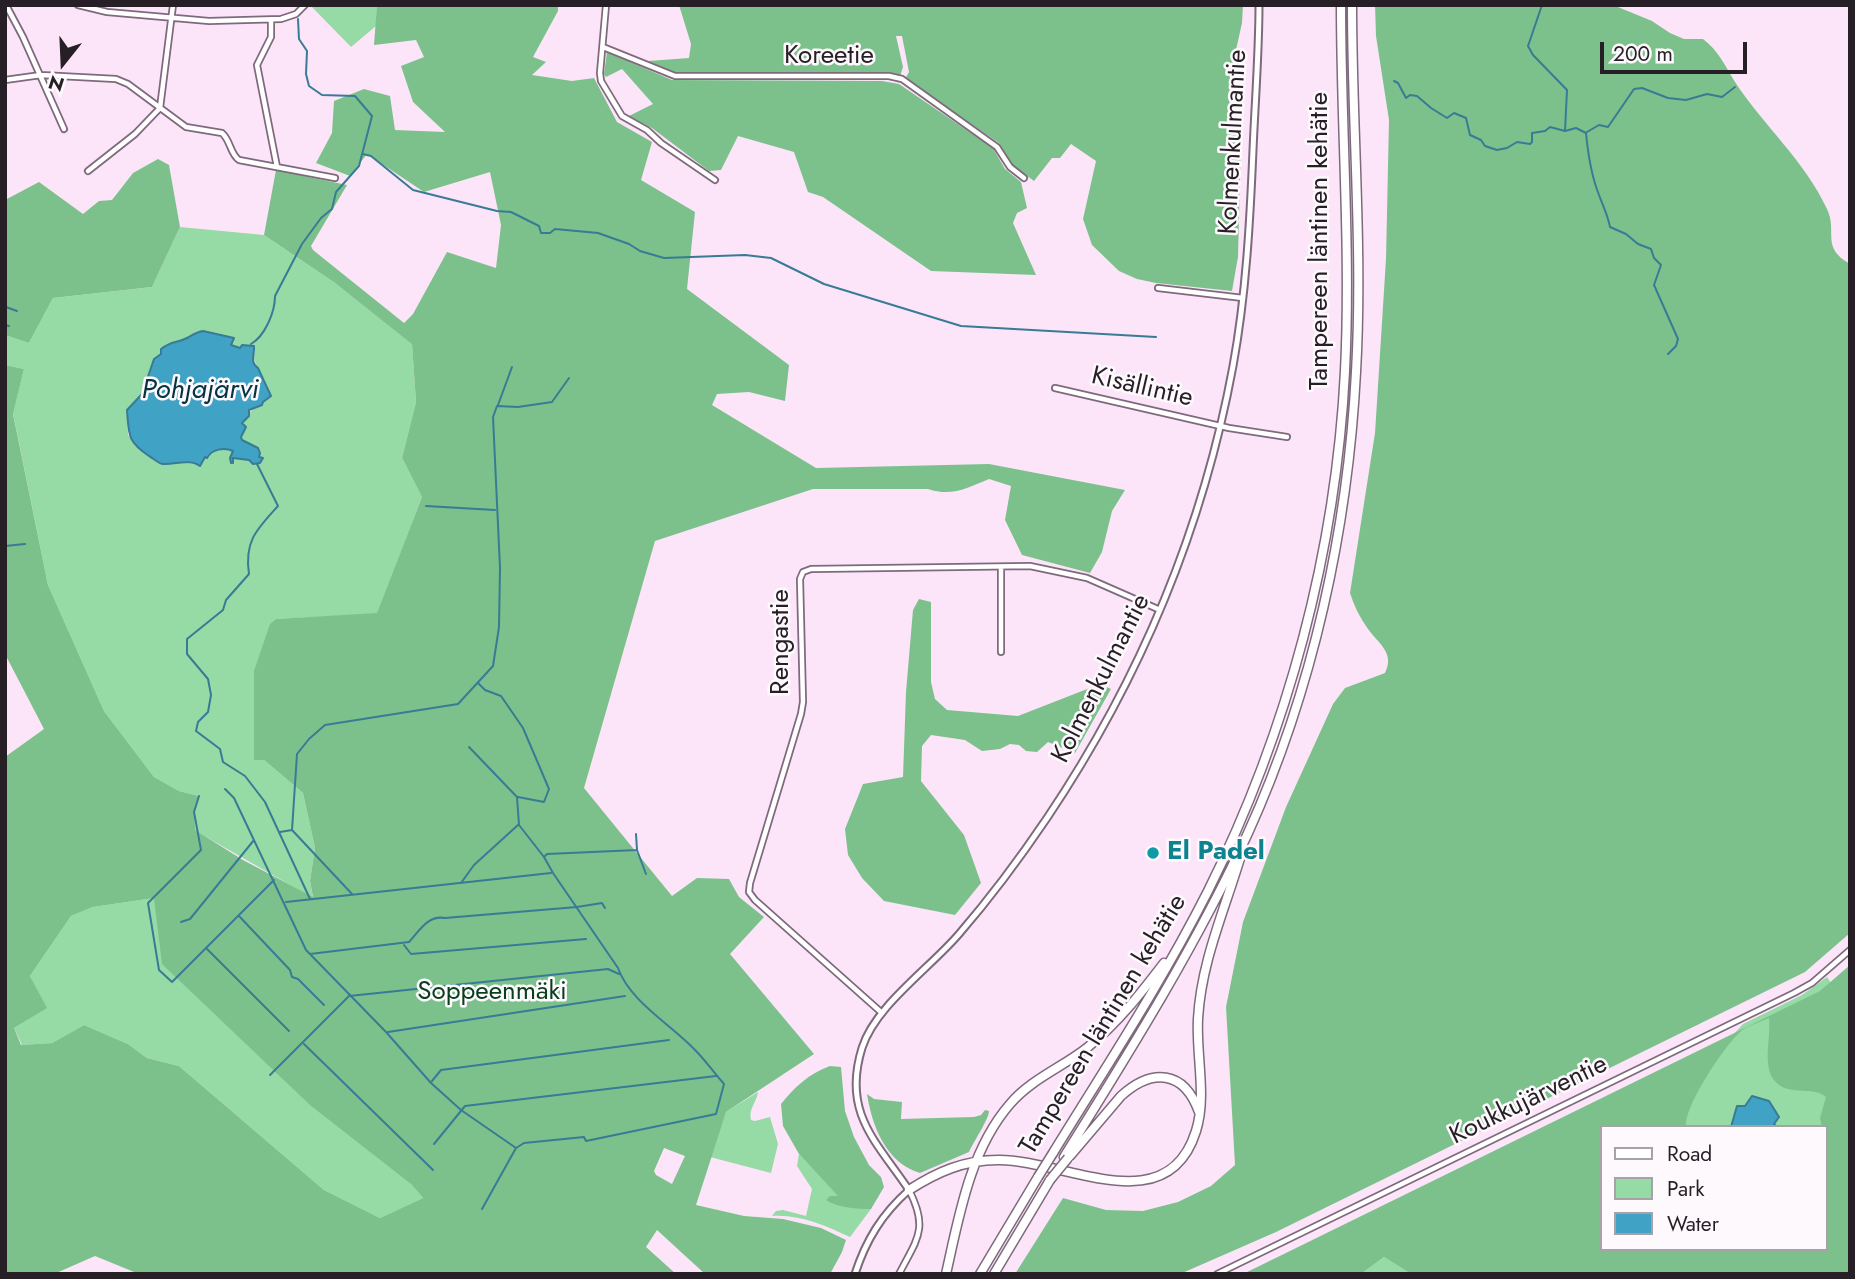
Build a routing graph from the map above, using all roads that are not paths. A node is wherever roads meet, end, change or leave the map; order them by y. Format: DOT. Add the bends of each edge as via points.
graph roads {
  1 [pos="6,5"];
  2 [pos="78,5"];
  3 [pos="173,5"];
  4 [pos="606,5"];
  5 [pos="1259,5"];
  6 [pos="1340,5"];
  7 [pos="1352,5"];
  8 [pos="305,6"];
  9 [pos="172,17"];
  10 [pos="271,20"];
  11 [pos="603,47"];
  12 [pos="41,75"];
  13 [pos="5,80"];
  14 [pos="160,108"];
  15 [pos="64,129"];
  16 [pos="278,168"];
  17 [pos="88,172"];
  18 [pos="335,178"];
  19 [pos="1024,178"];
  20 [pos="715,180"];
  21 [pos="1158,288"];
  22 [pos="1243,298"];
  23 [pos="1055,388"];
  24 [pos="1220,426"];
  25 [pos="1287,436"];
  26 [pos="1001,567"];
  27 [pos="1160,610"];
  28 [pos="1001,652"];
  29 [pos="1248,832"];
  30 [pos="1183,939"];
  31 [pos="1850,950"];
  32 [pos="881,1013"];
  33 [pos="1200,1115"];
  34 [pos="1066,1157"];
  35 [pos="976,1161"];
  36 [pos="909,1191"];
  37 [pos="855,1274"];
  38 [pos="899,1274"];
  39 [pos="946,1274"];
  40 [pos="980,1274"];
  41 [pos="995,1274"];
  42 [pos="1217,1274"];
  1 -- 12 [label="street"];
  2 -- 9 [label="street"];
  3 -- 9 [label="street"];
  4 -- 11 [label="street"];
  5 -- 22 [label="street, Kolmenkulmantie"];
  6 -- 30 [label="highway, Tampereen läntinen kehätie" via="1347,297 1345,372 1331,508 1302,641 1279,719 1241,820"];
  7 -- 29 [label="highway, Tampereen läntinen kehätie" via="1358,298 1356,372 1342,510 1311,654"];
  8 -- 10 [label="street" via="293,16"];
  9 -- 10 [label="street"];
  9 -- 14 [label="street"];
  10 -- 16 [label="street" via="271,37 257,65"];
  11 -- 19 [label="street, Koreetie" via="675,76 902,79 998,146 1010,167"];
  11 -- 20 [label="street" via="601,81 622,116"];
  12 -- 13 [label="street"];
  12 -- 14 [label="street" via="116,79"];
  12 -- 15 [label="street"];
  14 -- 16 [label="street" via="192,130 226,136 239,160"];
  14 -- 17 [label="street"];
  16 -- 18 [label="street"];
  21 -- 22 [label="street"];
  22 -- 24 [label="street, Kolmenkulmantie"];
  23 -- 24 [label="street, Kisällintie"];
  24 -- 25 [label="street, Kisällintie"];
  24 -- 27 [label="street, Kolmenkulmantie" via="1199,503"];
  26 -- 27 [label="street, Rengastie" via="1030,566 1073,574"];
  26 -- 28 [label="street"];
  26 -- 32 [label="street, Rengastie" via="811,569 800,579 803,702 750,892"];
  27 -- 32 [label="street, Kolmenkulmantie" via="1102,730 1041,828 960,933"];
  29 -- 33 [label="highway" via="1203,977 1198,1019"];
  29 -- 34 [label="highway, Tampereen läntinen kehätie" via="1190,950"];
  30 -- 35 [label="highway" via="1113,1025 1009,1105"];
  30 -- 40 [label="highway, Tampereen läntinen kehätie, bridge"];
  31 -- 42 [label="street, Koukkujärventie" via="1794,993"];
  32 -- 36 [label="street, Kolmenkulmantie" via="863,1048 857,1093 871,1139"];
  33 -- 34 [label="highway" via="1191,1093 1181,1084 1165,1078 1147,1079 1121,1096"];
  33 -- 35 [label="highway" via="1182,1159 1161,1175 1141,1182 1102,1180 1017,1160"];
  34 -- 41 [label="highway, Tampereen läntinen kehätie, bridge"];
  35 -- 36 [label="highway" via="944,1170"];
  35 -- 39 [label="highway"];
  36 -- 37 [label="street" via="874,1230"];
  36 -- 38 [label="street" via="921,1225"];
}
